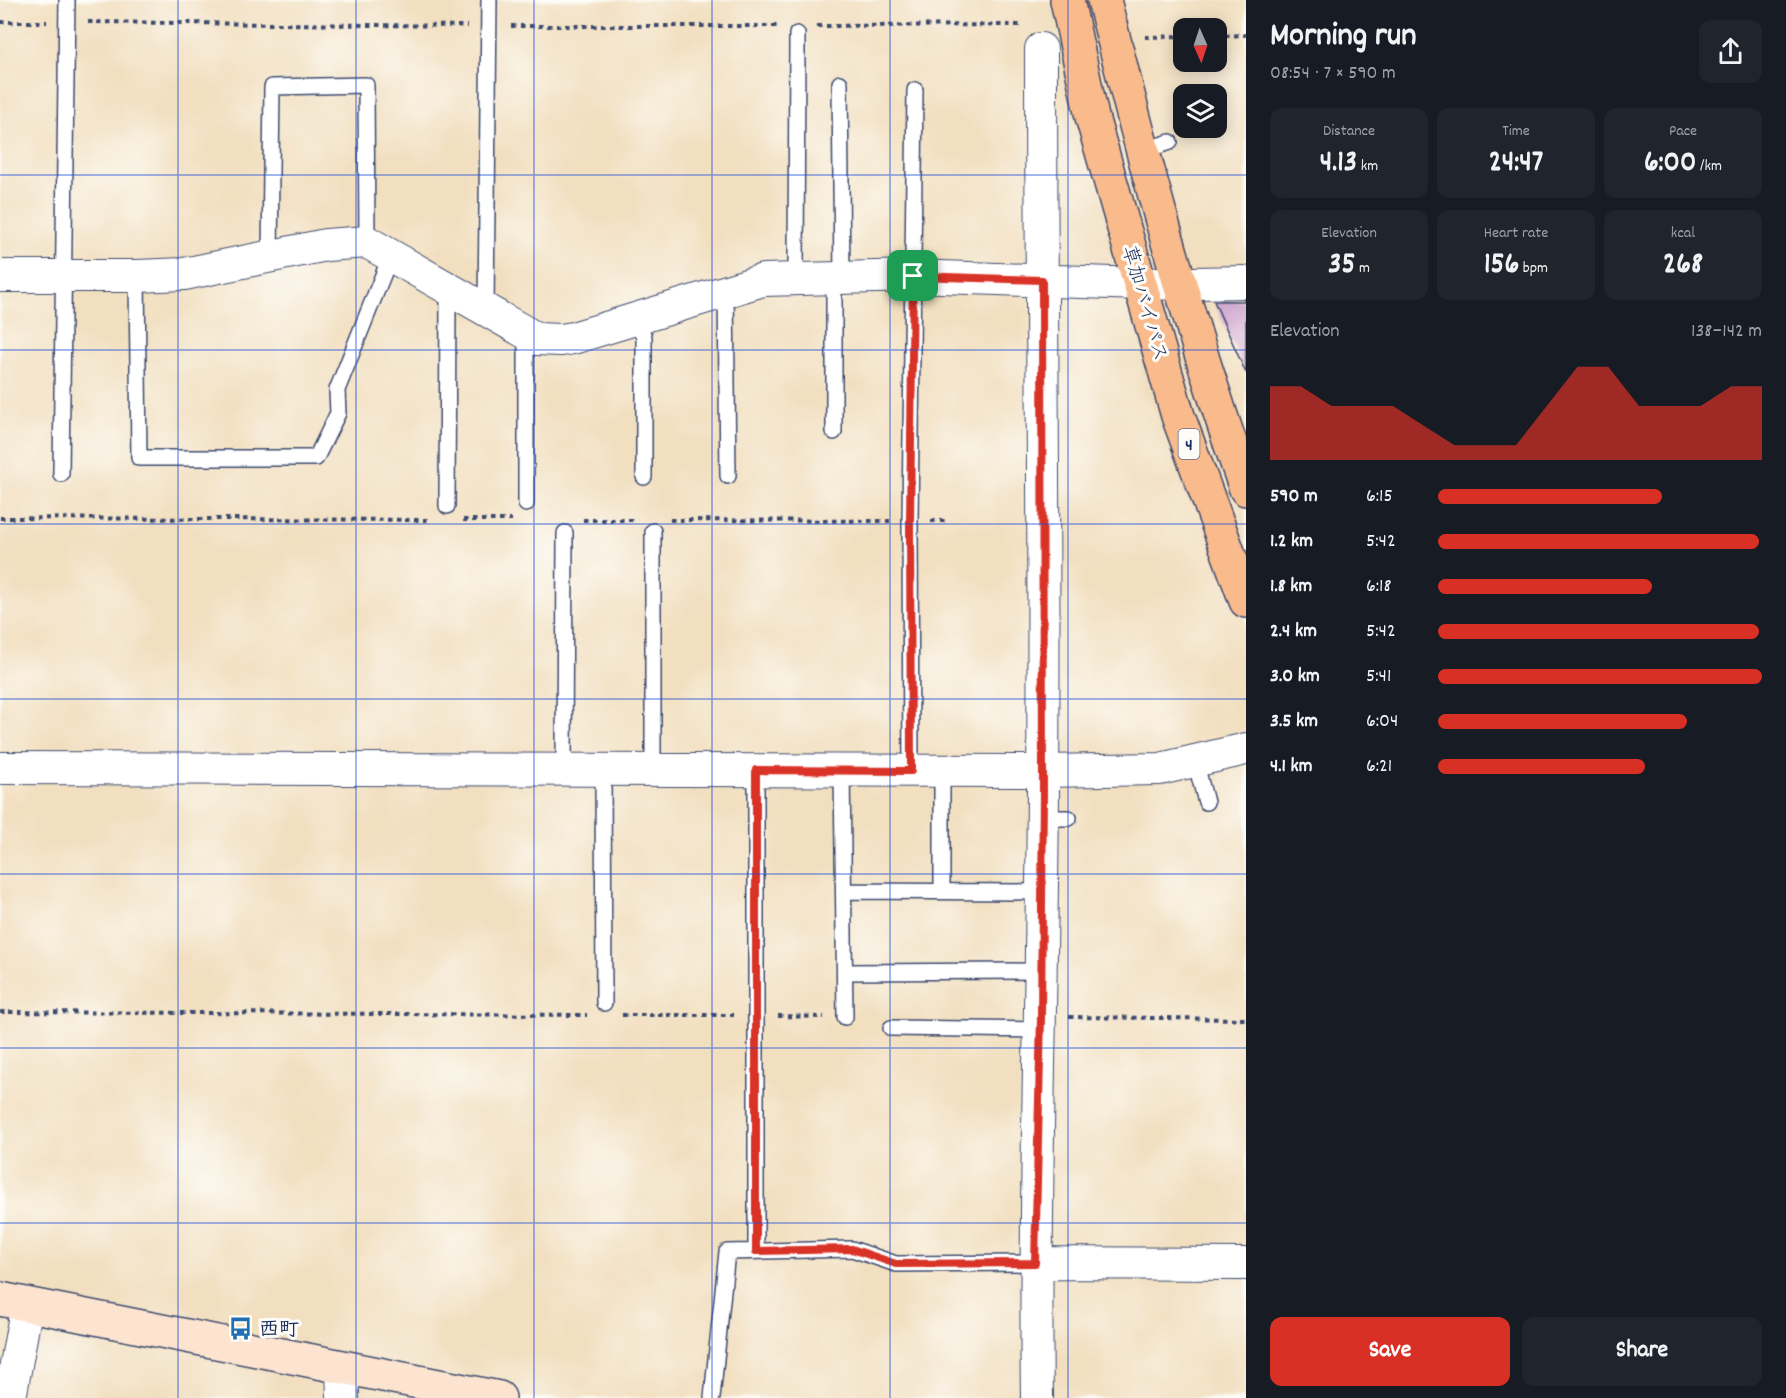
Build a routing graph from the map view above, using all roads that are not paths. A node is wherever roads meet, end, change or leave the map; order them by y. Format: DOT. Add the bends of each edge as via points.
graph roads {
  1 [pos="67,0"];
  2 [pos="489,0"];
  3 [pos="1067,0"];
  4 [pos="1104,0"];
  5 [pos="793,30"];
  6 [pos="1041,49"];
  7 [pos="840,83"];
  8 [pos="915,90"];
  9 [pos="379,248"];
  10 [pos="270,256"];
  11 [pos="0,276"];
  12 [pos="63,276"];
  13 [pos="137,276"];
  14 [pos="913,276"];
  15 [pos="838,278"];
  16 [pos="796,279"];
  17 [pos="1042,280"];
  18 [pos="1178,282"];
  19 [pos="1246,282"];
  20 [pos="1140,284"];
  21 [pos="453,290"];
  22 [pos="726,292"];
  23 [pos="486,310"];
  24 [pos="636,319"];
  25 [pos="529,334"];
  26 [pos="834,432"];
  27 [pos="61,474"];
  28 [pos="728,476"];
  29 [pos="644,477"];
  30 [pos="1246,489"];
  31 [pos="526,504"];
  32 [pos="445,513"];
  33 [pos="653,524"];
  34 [pos="565,533"];
  35 [pos="1246,600"];
  36 [pos="1246,749"];
  37 [pos="1195,761"];
  38 [pos="0,768"];
  39 [pos="564,770"];
  40 [pos="603,770"];
  41 [pos="653,770"];
  42 [pos="756,770"];
  43 [pos="842,770"];
  44 [pos="911,771"];
  45 [pos="942,771"];
  46 [pos="1043,771"];
  47 [pos="1206,802"];
  48 [pos="844,891"];
  49 [pos="942,891"];
  50 [pos="1042,892"];
  51 [pos="1042,971"];
  52 [pos="844,972"];
  53 [pos="608,1009"];
  54 [pos="845,1017"];
  55 [pos="1041,1024"];
  56 [pos="891,1028"];
  57 [pos="756,1251"];
  58 [pos="1035,1263"];
  59 [pos="1246,1264"];
  60 [pos="13,1301"];
  61 [pos="343,1383"];
  62 [pos="10,1398"];
  63 [pos="499,1398"];
  64 [pos="712,1398"];
  65 [pos="1036,1398"];
  1 -- 12 [label="lane"];
  2 -- 23 [label="lane"];
  3 -- 20 [label="highway, 草加バイパス / 4" via="1092,117"];
  4 -- 18 [label="highway, 草加バイパス / 4" via="1156,147"];
  5 -- 16 [label="lane"];
  6 -- 17 [label="street"];
  7 -- 15 [label="lane"];
  8 -- 14 [label="lane"];
  9 -- 10 [label="street" via="326,245"];
  9 -- 10 [label="lane" via="366,85 272,87"];
  9 -- 13 [label="lane" via="337,390 338,413 316,458 139,458"];
  9 -- 21 [label="street"];
  10 -- 13 [label="street" via="184,274"];
  11 -- 12 [label="street"];
  12 -- 13 [label="street"];
  12 -- 27 [label="lane"];
  14 -- 15 [label="street"];
  14 -- 17 [label="street"];
  14 -- 44 [label="lane"];
  15 -- 16 [label="street"];
  15 -- 26 [label="lane"];
  16 -- 22 [label="street" via="763,280"];
  17 -- 20 [label="street"];
  17 -- 46 [label="street"];
  18 -- 19 [label="street"];
  18 -- 20 [label="street"];
  18 -- 30 [label="highway, 草加バイパス / 4"];
  20 -- 35 [label="highway, 草加バイパス / 4" via="1178,416"];
  21 -- 23 [label="street"];
  21 -- 32 [label="lane" via="448,301"];
  22 -- 24 [label="street"];
  22 -- 28 [label="lane"];
  23 -- 25 [label="street"];
  24 -- 25 [label="street" via="561,340 537,339"];
  24 -- 29 [label="lane" via="644,337"];
  25 -- 31 [label="lane"];
  33 -- 41 [label="lane"];
  34 -- 39 [label="lane"];
  36 -- 37 [label="street"];
  37 -- 46 [label="street" via="1160,769"];
  37 -- 47 [label="lane"];
  38 -- 39 [label="street"];
  39 -- 40 [label="street"];
  40 -- 41 [label="street"];
  40 -- 53 [label="lane"];
  41 -- 42 [label="street"];
  42 -- 43 [label="street"];
  42 -- 57 [label="lane"];
  43 -- 44 [label="street"];
  43 -- 48 [label="lane"];
  44 -- 45 [label="street"];
  45 -- 46 [label="street"];
  45 -- 49 [label="lane"];
  46 -- 50 [label="street" via="1056,818"];
  48 -- 49 [label="lane"];
  48 -- 52 [label="lane"];
  49 -- 50 [label="lane"];
  50 -- 51 [label="street"];
  51 -- 52 [label="lane"];
  51 -- 55 [label="street"];
  52 -- 54 [label="lane"];
  55 -- 56 [label="lane"];
  55 -- 58 [label="street"];
  57 -- 58 [label="lane" via="852,1249 896,1264"];
  57 -- 64 [label="lane" via="727,1252"];
  58 -- 59 [label="street"];
  58 -- 65 [label="street"];
  60 -- 61 [label="street"];
  60 -- 62 [label="street"];
  61 -- 63 [label="street"];
}
